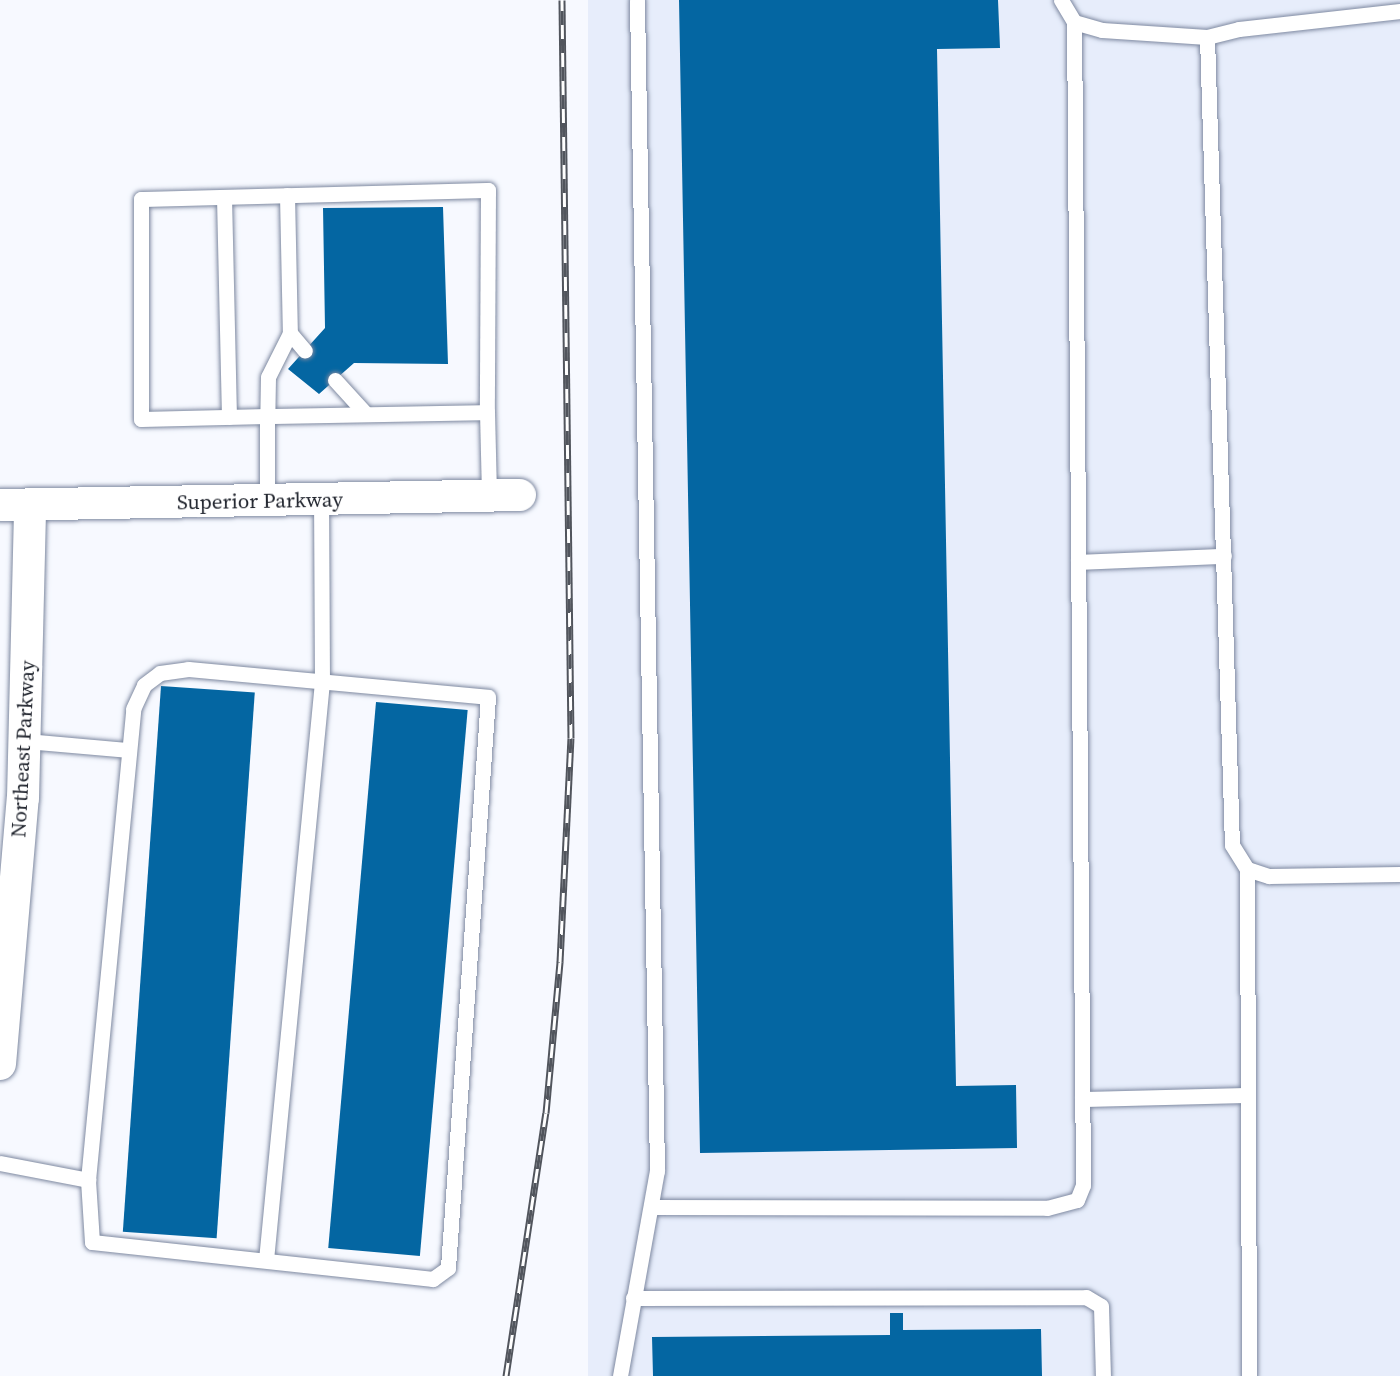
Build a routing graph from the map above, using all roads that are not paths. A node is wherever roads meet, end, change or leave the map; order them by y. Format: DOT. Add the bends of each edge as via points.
graph roads {
  1 [pos="637,0"];
  2 [pos="1061,0"];
  3 [pos="1400,11"];
  4 [pos="1074,22"];
  5 [pos="1207,37"];
  6 [pos="287,195"];
  7 [pos="224,196"];
  8 [pos="290,333"];
  9 [pos="304,351"];
  10 [pos="335,380"];
  11 [pos="487,412"];
  12 [pos="366,414"];
  13 [pos="267,416"];
  14 [pos="229,417"];
  15 [pos="520,495"];
  16 [pos="489,496"];
  17 [pos="321,500"];
  18 [pos="267,501"];
  19 [pos="15,505"];
  20 [pos="1224,556"];
  21 [pos="1078,562"];
  22 [pos="322,682"];
  23 [pos="25,741"];
  24 [pos="128,750"];
  25 [pos="1247,869"];
  26 [pos="1400,874"];
  27 [pos="0,1064"];
  28 [pos="1248,1095"];
  29 [pos="1082,1100"];
  30 [pos="0,1163"];
  31 [pos="88,1180"];
  32 [pos="651,1207"];
  33 [pos="266,1260"];
  34 [pos="633,1298"];
  35 [pos="621,1376"];
  36 [pos="1103,1376"];
  37 [pos="1249,1376"];
  1 -- 32 [label="lane" via="657,1171"];
  2 -- 4 [label="lane"];
  3 -- 5 [label="lane" via="1239,29"];
  4 -- 5 [label="lane" via="1102,30"];
  4 -- 21 [label="lane"];
  5 -- 20 [label="lane"];
  6 -- 7 [label="lane"];
  6 -- 8 [label="lane"];
  6 -- 11 [label="lane" via="488,190"];
  7 -- 14 [label="lane"];
  7 -- 14 [label="lane" via="141,199 141,419"];
  8 -- 9 [label="lane"];
  8 -- 13 [label="lane" via="268,377"];
  10 -- 12 [label="lane"];
  11 -- 12 [label="lane"];
  11 -- 16 [label="lane"];
  12 -- 13 [label="lane"];
  13 -- 14 [label="lane"];
  13 -- 18 [label="lane"];
  15 -- 16 [label="street, Superior Parkway"];
  16 -- 17 [label="street, Superior Parkway"];
  17 -- 18 [label="street, Superior Parkway"];
  17 -- 22 [label="lane"];
  18 -- 19 [label="street, Superior Parkway"];
  19 -- 23 [label="street, Northeast Parkway"];
  20 -- 21 [label="lane"];
  20 -- 25 [label="lane" via="1232,845"];
  21 -- 29 [label="lane"];
  22 -- 24 [label="lane" via="188,669 160,673 144,685 134,709"];
  22 -- 33 [label="lane"];
  22 -- 33 [label="lane" via="488,697 448,1268 433,1278"];
  23 -- 24 [label="lane"];
  23 -- 27 [label="street, Northeast Parkway"];
  24 -- 31 [label="lane"];
  25 -- 26 [label="lane" via="1269,876"];
  25 -- 28 [label="lane"];
  28 -- 29 [label="lane"];
  28 -- 37 [label="lane"];
  29 -- 32 [label="lane" via="1083,1185 1077,1200 1047,1208"];
  30 -- 31 [label="lane"];
  31 -- 33 [label="lane" via="92,1242"];
  32 -- 34 [label="lane"];
  34 -- 35 [label="lane"];
  34 -- 36 [label="lane" via="1086,1297 1101,1306"];
}
